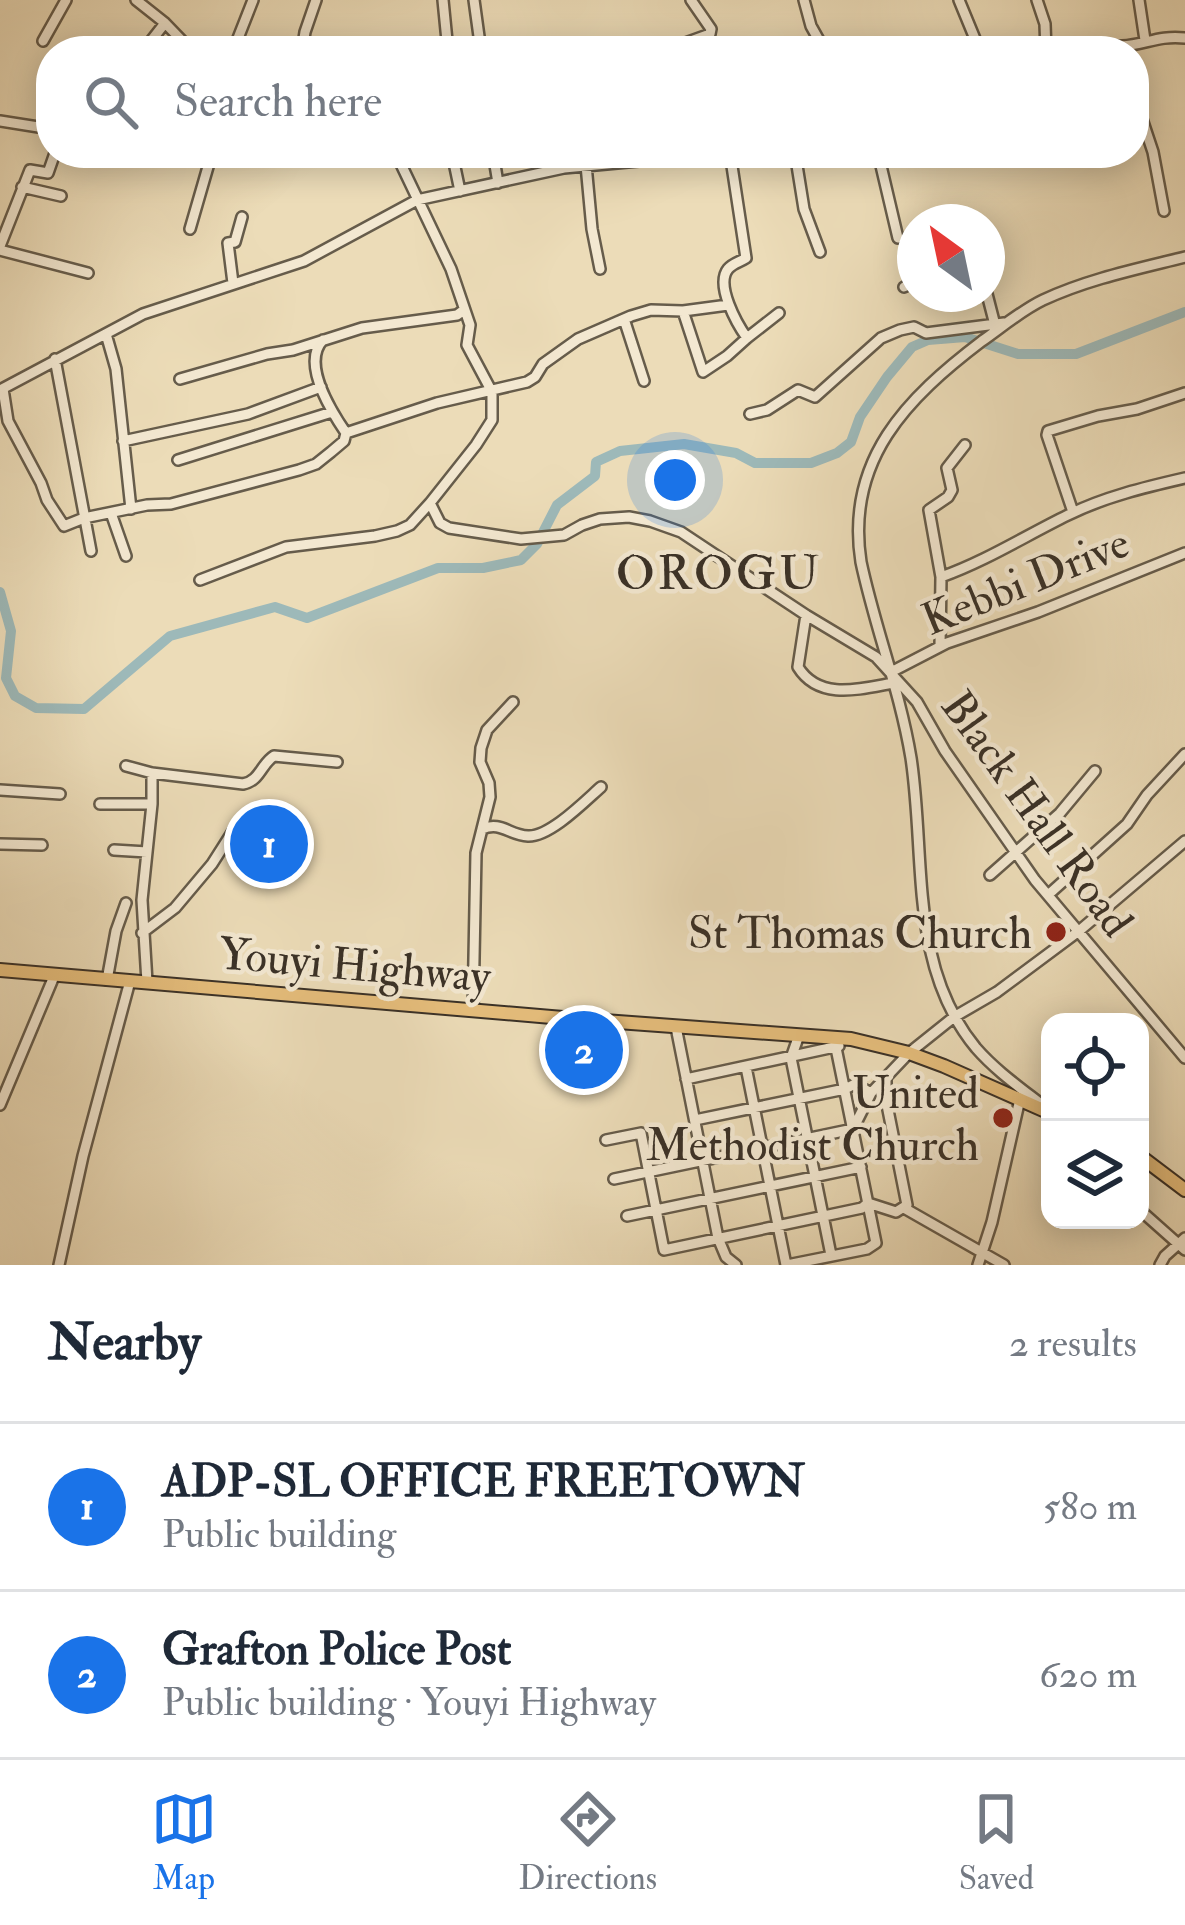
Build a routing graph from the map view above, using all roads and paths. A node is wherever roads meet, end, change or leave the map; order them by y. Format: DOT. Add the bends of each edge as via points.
graph roads {
  1 [pos="66,0"];
  2 [pos="136,0"];
  3 [pos="253,0"];
  4 [pos="316,0"];
  5 [pos="443,0"];
  6 [pos="474,0"];
  7 [pos="691,0"];
  8 [pos="804,0"];
  9 [pos="959,0"];
  10 [pos="1037,0"];
  11 [pos="1138,0"];
  12 [pos="165,23"];
  13 [pos="46,36"];
  14 [pos="155,36"];
  15 [pos="178,36"];
  16 [pos="239,36"];
  17 [pos="304,36"];
  18 [pos="447,36"];
  19 [pos="479,36"];
  20 [pos="704,36"];
  21 [pos="817,36"];
  22 [pos="974,36"];
  23 [pos="1045,36"];
  24 [pos="1144,36"];
  25 [pos="1185,38"];
  26 [pos="1149,39"];
  27 [pos="0,121"];
  28 [pos="36,127"];
  29 [pos="1149,138"];
  30 [pos="50,168"];
  31 [pos="208,168"];
  32 [pos="403,168"];
  33 [pos="455,168"];
  34 [pos="496,168"];
  35 [pos="570,168"];
  36 [pos="586,168"];
  37 [pos="732,168"];
  38 [pos="798,168"];
  39 [pos="882,168"];
  40 [pos="564,169"];
  41 [pos="498,183"];
  42 [pos="22,187"];
  43 [pos="460,191"];
  44 [pos="61,196"];
  45 [pos="417,200"];
  46 [pos="1164,212"];
  47 [pos="242,217"];
  48 [pos="190,229"];
  49 [pos="897,234"];
  50 [pos="0,248"];
  51 [pos="820,252"];
  52 [pos="1185,257"];
  53 [pos="600,269"];
  54 [pos="88,273"];
  55 [pos="233,283"];
  56 [pos="728,305"];
  57 [pos="464,310"];
  58 [pos="683,311"];
  59 [pos="991,312"];
  60 [pos="779,313"];
  61 [pos="624,319"];
  62 [pos="996,327"];
  63 [pos="106,334"];
  64 [pos="747,338"];
  65 [pos="323,340"];
  66 [pos="55,359"];
  67 [pos="180,379"];
  68 [pos="644,381"];
  69 [pos="321,387"];
  70 [pos="1,390"];
  71 [pos="492,392"];
  72 [pos="1185,393"];
  73 [pos="332,412"];
  74 [pos="750,414"];
  75 [pos="346,433"];
  76 [pos="123,441"];
  77 [pos="965,445"];
  78 [pos="178,460"];
  79 [pos="1185,478"];
  80 [pos="430,503"];
  81 [pos="130,509"];
  82 [pos="1073,512"];
  83 [pos="109,513"];
  84 [pos="84,518"];
  85 [pos="91,551"];
  86 [pos="1185,553"];
  87 [pos="126,556"];
  88 [pos="941,577"];
  89 [pos="200,580"];
  90 [pos="806,615"];
  91 [pos="940,646"];
  92 [pos="892,678"];
  93 [pos="513,702"];
  94 [pos="1185,754"];
  95 [pos="338,762"];
  96 [pos="126,766"];
  97 [pos="1095,771"];
  98 [pos="152,773"];
  99 [pos="601,788"];
  100 [pos="0,790"];
  101 [pos="60,794"];
  102 [pos="100,804"];
  103 [pos="152,804"];
  104 [pos="235,828"];
  105 [pos="482,829"];
  106 [pos="1185,841"];
  107 [pos="0,844"];
  108 [pos="42,845"];
  109 [pos="114,850"];
  110 [pos="147,852"];
  111 [pos="1015,854"];
  112 [pos="1170,854"];
  113 [pos="1185,863"];
  114 [pos="990,875"];
  115 [pos="1048,895"];
  116 [pos="126,903"];
  117 [pos="1079,931"];
  118 [pos="142,933"];
  119 [pos="0,970"];
  120 [pos="55,974"];
  121 [pos="106,980"];
  122 [pos="130,980"];
  123 [pos="148,982"];
  124 [pos="473,1010"];
  125 [pos="954,1017"];
  126 [pos="676,1027"];
  127 [pos="799,1035"];
  128 [pos="851,1039"];
  129 [pos="1181,1046"];
  130 [pos="836,1048"];
  131 [pos="909,1053"];
  132 [pos="791,1058"];
  133 [pos="1185,1058"];
  134 [pos="746,1067"];
  135 [pos="886,1078"];
  136 [pos="686,1079"];
  137 [pos="845,1089"];
  138 [pos="871,1093"];
  139 [pos="800,1099"];
  140 [pos="1020,1099"];
  141 [pos="1041,1104"];
  142 [pos="0,1105"];
  143 [pos="754,1108"];
  144 [pos="1041,1108"];
  145 [pos="694,1120"];
  146 [pos="853,1129"];
  147 [pos="808,1138"];
  148 [pos="606,1140"];
  149 [pos="762,1148"];
  150 [pos="703,1160"];
  151 [pos="1149,1163"];
  152 [pos="861,1168"];
  153 [pos="648,1172"];
  154 [pos="815,1177"];
  155 [pos="614,1179"];
  156 [pos="770,1186"];
  157 [pos="1185,1190"];
  158 [pos="710,1198"];
  159 [pos="868,1203"];
  160 [pos="904,1208"];
  161 [pos="656,1210"];
  162 [pos="627,1216"];
  163 [pos="823,1216"];
  164 [pos="1149,1217"];
  165 [pos="778,1226"];
  166 [pos="718,1238"];
  167 [pos="1183,1243"];
  168 [pos="831,1256"];
  169 [pos="981,1260"];
  170 [pos="62,1264"];
  171 [pos="736,1265"];
  172 [pos="786,1265"];
  173 [pos="1004,1265"];
  174 [pos="1160,1265"];
  1 -- 13 [label="street"];
  2 -- 12 [label="street"];
  3 -- 16 [label="street"];
  4 -- 17 [label="street"];
  5 -- 18 [label="street"];
  6 -- 19 [label="street"];
  7 -- 20 [label="street" via="711,29"];
  8 -- 21 [label="street"];
  9 -- 22 [label="street"];
  10 -- 23 [label="street"];
  11 -- 24 [label="street"];
  12 -- 14 [label="street"];
  12 -- 15 [label="street"];
  25 -- 26 [label="street"];
  27 -- 28 [label="street"];
  29 -- 46 [label="street"];
  30 -- 42 [label="street" via="31,170"];
  31 -- 48 [label="street"];
  32 -- 45 [label="street"];
  33 -- 43 [label="street"];
  34 -- 41 [label="street"];
  35 -- 40 [label="street"];
  36 -- 53 [label="street"];
  37 -- 56 [label="street" via="746,258 726,272"];
  38 -- 51 [label="street"];
  39 -- 49 [label="street"];
  40 -- 41 [label="street"];
  41 -- 43 [label="street"];
  42 -- 44 [label="street"];
  42 -- 50 [label="street"];
  43 -- 45 [label="street"];
  45 -- 55 [label="street" via="304,261"];
  45 -- 57 [label="street"];
  47 -- 55 [label="street" via="235,242 227,243"];
  50 -- 54 [label="street"];
  52 -- 62 [label="street" via="1063,291"];
  55 -- 63 [label="street"];
  56 -- 58 [label="street"];
  56 -- 64 [label="street"];
  57 -- 65 [label="street"];
  57 -- 71 [label="street" via="467,345"];
  58 -- 61 [label="street"];
  58 -- 64 [label="street" via="703,372"];
  59 -- 62 [label="street"];
  60 -- 64 [label="street"];
  61 -- 68 [label="street"];
  61 -- 71 [label="street" via="578,339 527,382"];
  62 -- 74 [label="street" via="899,330 815,398 798,390"];
  62 -- 92 [label="street" via="916,397 868,470 857,538"];
  63 -- 66 [label="street"];
  63 -- 76 [label="street"];
  65 -- 67 [label="street"];
  65 -- 69 [label="street" via="313,356"];
  66 -- 70 [label="street"];
  66 -- 84 [label="street"];
  69 -- 73 [label="street"];
  69 -- 76 [label="street" via="248,414"];
  70 -- 84 [label="street" via="8,421 62,526"];
  71 -- 75 [label="street"];
  71 -- 80 [label="street" via="492,420"];
  72 -- 82 [label="street" via="1048,431"];
  73 -- 75 [label="street"];
  73 -- 78 [label="street"];
  75 -- 81 [label="street" via="316,464"];
  76 -- 81 [label="street"];
  77 -- 88 [label="street" via="947,468 952,490 928,510"];
  79 -- 82 [label="street"];
  80 -- 89 [label="street" via="397,531 286,547"];
  80 -- 90 [label="street" via="449,528 521,539 554,538 600,519 650,521 681,532"];
  81 -- 83 [label="street"];
  82 -- 88 [label="street"];
  83 -- 84 [label="street"];
  83 -- 87 [label="street"];
  84 -- 85 [label="street"];
  86 -- 91 [label="street, Kebbi Drive"];
  88 -- 91 [label="street"];
  90 -- 92 [label="street" via="876,658"];
  90 -- 92 [label="street" via="798,667 805,679 843,692"];
  91 -- 92 [label="street, Kebbi Drive"];
  92 -- 111 [label="street, Black Hall Road" via="917,702"];
  92 -- 125 [label="street" via="910,757 926,939"];
  93 -- 105 [label="street" via="481,748 490,788"];
  94 -- 115 [label="street" via="1127,824"];
  95 -- 98 [label="street" via="274,757 243,784"];
  96 -- 98 [label="street"];
  97 -- 111 [label="street"];
  98 -- 103 [label="street"];
  99 -- 105 [label="street" via="533,837 498,824"];
  100 -- 101 [label="street"];
  102 -- 103 [label="street"];
  103 -- 110 [label="street"];
  104 -- 118 [label="street" via="176,908"];
  105 -- 124 [label="street"];
  106 -- 112 [label="street"];
  107 -- 108 [label="street"];
  109 -- 110 [label="street"];
  110 -- 118 [label="street"];
  111 -- 114 [label="street"];
  111 -- 115 [label="street, Black Hall Road"];
  112 -- 113 [label="street"];
  112 -- 117 [label="street"];
  115 -- 117 [label="street, Black Hall Road"];
  116 -- 121 [label="street"];
  117 -- 125 [label="street"];
  117 -- 129 [label="street, Black Hall Road"];
  118 -- 123 [label="street"];
  119 -- 120 [label="main road, Youyi Highway"];
  120 -- 121 [label="main road, Youyi Highway"];
  120 -- 142 [label="street"];
  121 -- 122 [label="main road, Youyi Highway"];
  122 -- 123 [label="main road, Youyi Highway"];
  122 -- 170 [label="street"];
  123 -- 124 [label="main road, Youyi Highway"];
  124 -- 126 [label="main road, Youyi Highway"];
  125 -- 131 [label="street"];
  125 -- 141 [label="street" via="984,1056"];
  126 -- 127 [label="main road, Youyi Highway"];
  126 -- 136 [label="street"];
  127 -- 128 [label="main road, Youyi Highway"];
  127 -- 132 [label="street"];
  128 -- 130 [label="street"];
  128 -- 131 [label="main road, Youyi Highway"];
  129 -- 133 [label="street, Black Hall Road"];
  130 -- 132 [label="street"];
  130 -- 137 [label="street"];
  131 -- 135 [label="street"];
  131 -- 140 [label="main road, Youyi Highway"];
  132 -- 134 [label="street"];
  132 -- 139 [label="street"];
  134 -- 136 [label="street"];
  134 -- 143 [label="street"];
  135 -- 138 [label="street"];
  135 -- 160 [label="street"];
  136 -- 145 [label="street"];
  137 -- 138 [label="street" via="855,1084"];
  137 -- 139 [label="street"];
  137 -- 146 [label="street"];
  138 -- 146 [label="street"];
  139 -- 143 [label="street"];
  139 -- 147 [label="street"];
  140 -- 144 [label="main road, Youyi Highway"];
  140 -- 169 [label="street"];
  143 -- 145 [label="street"];
  143 -- 149 [label="street"];
  145 -- 150 [label="street"];
  146 -- 147 [label="street"];
  146 -- 152 [label="street"];
  147 -- 149 [label="street"];
  147 -- 154 [label="street"];
  148 -- 153 [label="street" via="640,1133"];
  149 -- 150 [label="street"];
  149 -- 156 [label="street"];
  150 -- 153 [label="street"];
  150 -- 158 [label="street"];
  151 -- 157 [label="main road"];
  152 -- 154 [label="street"];
  152 -- 159 [label="street"];
  153 -- 155 [label="street"];
  153 -- 161 [label="street"];
  154 -- 156 [label="street"];
  154 -- 163 [label="street"];
  156 -- 158 [label="street"];
  156 -- 165 [label="street"];
  158 -- 161 [label="street"];
  158 -- 166 [label="street"];
  159 -- 160 [label="street"];
  159 -- 163 [label="street"];
  159 -- 168 [label="street" via="876,1243"];
  160 -- 169 [label="street"];
  161 -- 162 [label="street"];
  161 -- 166 [label="street" via="664,1250"];
  163 -- 165 [label="street"];
  163 -- 168 [label="street"];
  164 -- 167 [label="street"];
  165 -- 166 [label="street"];
  165 -- 172 [label="street"];
  166 -- 171 [label="street"];
  167 -- 174 [label="street"];
  168 -- 172 [label="street"];
  169 -- 173 [label="street"];
}
